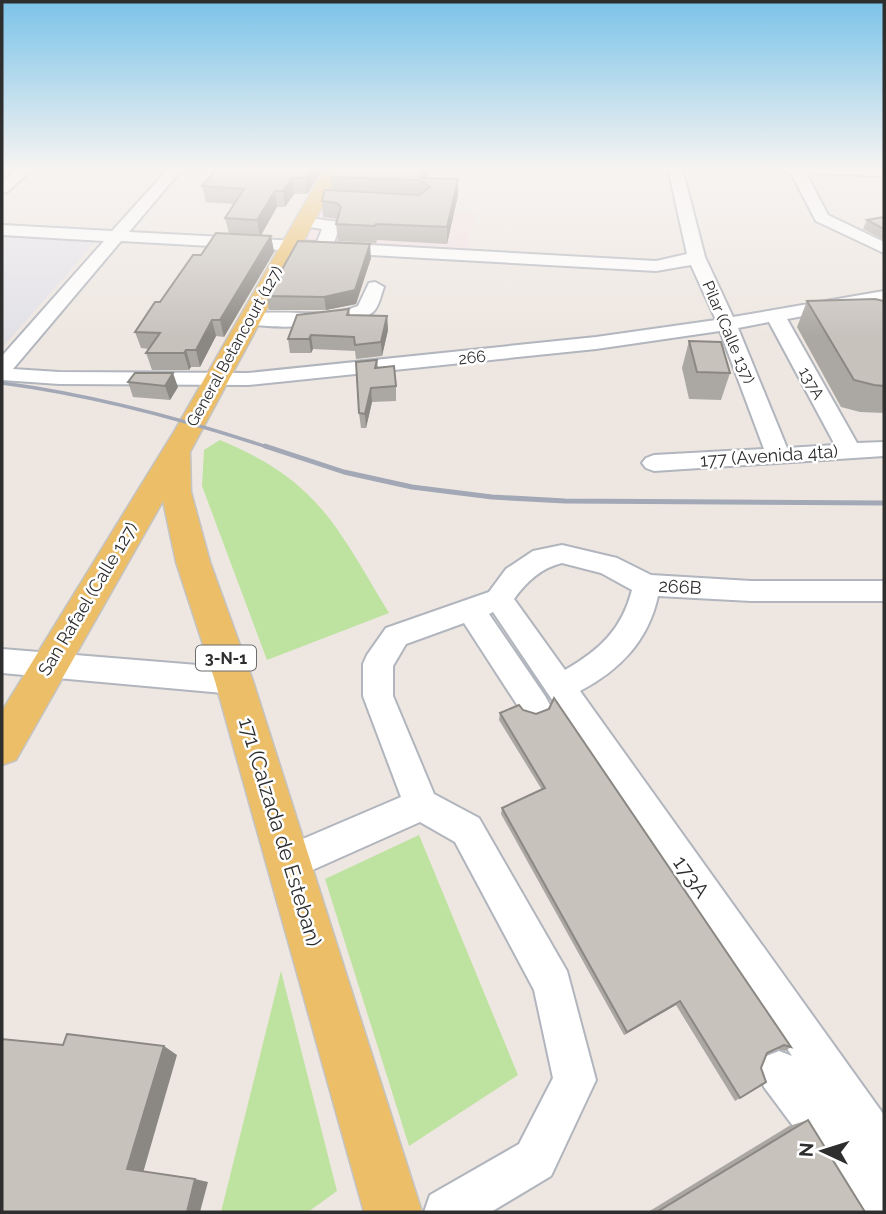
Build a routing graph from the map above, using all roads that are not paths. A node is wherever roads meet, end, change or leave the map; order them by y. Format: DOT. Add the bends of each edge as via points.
graph roads {
  1 [pos="128,225"];
  2 [pos="302,225"];
  3 [pos="329,225"];
  4 [pos="688,225"];
  5 [pos="836,225"];
  6 [pos="847,225"];
  7 [pos="839,226"];
  8 [pos="2,230"];
  9 [pos="118,237"];
  10 [pos="289,247"];
  11 [pos="884,248"];
  12 [pos="323,249"];
  13 [pos="696,257"];
  14 [pos="375,287"];
  15 [pos="883,297"];
  16 [pos="775,316"];
  17 [pos="250,318"];
  18 [pos="727,324"];
  19 [pos="2,368"];
  20 [pos="2,374"];
  21 [pos="216,379"];
  22 [pos="884,449"];
  23 [pos="849,450"];
  24 [pos="176,451"];
  25 [pos="778,455"];
  26 [pos="654,463"];
  27 [pos="647,585"];
  28 [pos="884,591"];
  29 [pos="485,605"];
  30 [pos="2,661"];
  31 [pos="48,666"];
  32 [pos="234,681"];
  33 [pos="547,696"];
  34 [pos="2,747"];
  35 [pos="421,805"];
  36 [pos="290,862"];
  37 [pos="779,1072"];
  38 [pos="884,1153"];
  39 [pos="884,1210"];
  40 [pos="393,1212"];
  41 [pos="447,1212"];
  1 -- 9 [label="street"];
  2 -- 10 [label="main road, General Betancourt (127) / 3-N-1"];
  3 -- 12 [label="street"];
  4 -- 13 [label="street, Pilar (Calle 137)"];
  5 -- 7 [label="street"];
  6 -- 7 [label="street"];
  7 -- 11 [label="street"];
  8 -- 9 [label="street"];
  9 -- 10 [label="street"];
  9 -- 19 [label="street"];
  10 -- 12 [label="street"];
  10 -- 17 [label="main road, General Betancourt (127) / 3-N-1"];
  12 -- 13 [label="street" via="656,266"];
  13 -- 18 [label="street, Pilar (Calle 137)"];
  14 -- 17 [label="street" via="366,309 355,315"];
  15 -- 16 [label="street, 266"];
  16 -- 18 [label="street, 266"];
  16 -- 23 [label="street, 137A"];
  17 -- 21 [label="main road, General Betancourt (127) / 3-N-1"];
  18 -- 21 [label="street, 266" via="453,359"];
  18 -- 25 [label="street, Pilar (Calle 137)"];
  20 -- 21 [label="street, 266"];
  21 -- 24 [label="main road, General Betancourt (127) / 3-N-1"];
  22 -- 23 [label="street, 177 (Avenida 4ta)"];
  23 -- 25 [label="street, 177 (Avenida 4ta)"];
  24 -- 31 [label="main road, San Rafael (Calle 127)"];
  24 -- 32 [label="main road, 171 (Calzada de Esteban) / 3-N-1" via="176,492 183,523"];
  25 -- 26 [label="street, 177 (Avenida 4ta)"];
  27 -- 28 [label="street, 266B"];
  27 -- 29 [label="street, 266B" via="608,565 562,554 542,558"];
  27 -- 33 [label="street" via="642,610 616,652"];
  29 -- 33 [label="street, 173A"];
  29 -- 35 [label="street" via="396,636 378,664 378,696"];
  30 -- 31 [label="street"];
  31 -- 32 [label="street"];
  31 -- 34 [label="main road, San Rafael (Calle 127)"];
  32 -- 36 [label="main road, 171 (Calzada de Esteban) / 3-N-1"];
  33 -- 38 [label="street, 173A"];
  35 -- 36 [label="street"];
  35 -- 41 [label="street" via="467,830 553,985 575,1080 535,1160"];
  36 -- 40 [label="main road, 171 (Calzada de Esteban) / 3-N-1"];
  37 -- 39 [label="street"];
}
